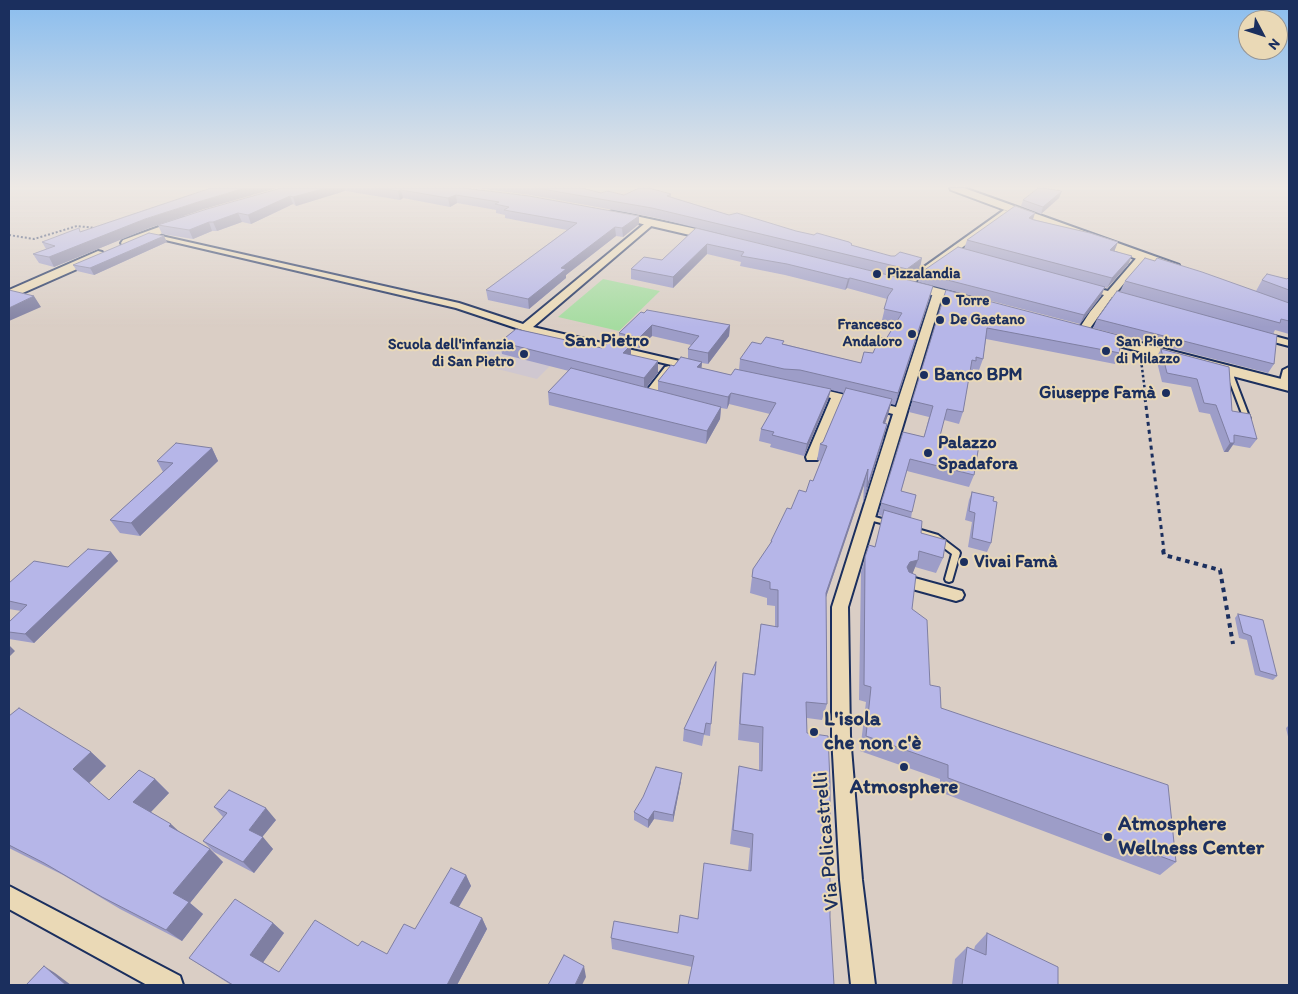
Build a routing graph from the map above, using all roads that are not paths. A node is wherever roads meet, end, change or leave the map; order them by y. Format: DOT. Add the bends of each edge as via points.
graph roads {
  1 [pos="637,234"];
  2 [pos="705,234"];
  3 [pos="974,234"];
  4 [pos="1082,234"];
  5 [pos="147,235"];
  6 [pos="737,242"];
  7 [pos="951,250"];
  8 [pos="970,255"];
  9 [pos="1142,257"];
  10 [pos="1188,273"];
  11 [pos="901,283"];
  12 [pos="1072,284"];
  13 [pos="938,293"];
  14 [pos="1109,294"];
  15 [pos="9,295"];
  16 [pos="1138,302"];
  17 [pos="981,304"];
  18 [pos="525,328"];
  19 [pos="1077,330"];
  20 [pos="1251,333"];
  21 [pos="1289,343"];
  22 [pos="674,363"];
  23 [pos="704,369"];
  24 [pos="1289,370"];
  25 [pos="1233,371"];
  26 [pos="1287,386"];
  27 [pos="798,387"];
  28 [pos="648,396"];
  29 [pos="838,396"];
  30 [pos="900,412"];
  31 [pos="1247,419"];
  32 [pos="812,457"];
  33 [pos="868,517"];
  34 [pos="893,524"];
  35 [pos="910,530"];
  36 [pos="949,579"];
  37 [pos="911,583"];
  38 [pos="956,595"];
  39 [pos="9,897"];
  40 [pos="171,985"];
  41 [pos="863,985"];
  1 -- 18 [label="street"];
  2 -- 6 [label="street"];
  3 -- 7 [label="street"];
  4 -- 9 [label="street"];
  5 -- 15 [label="street"];
  5 -- 18 [label="street" via="459,306"];
  7 -- 8 [label="street"];
  7 -- 11 [label="street"];
  9 -- 10 [label="street"];
  9 -- 14 [label="street"];
  11 -- 13 [label="street"];
  12 -- 14 [label="street"];
  13 -- 17 [label="street"];
  13 -- 30 [label="street, Via Policastrelli"];
  14 -- 16 [label="street"];
  14 -- 19 [label="street"];
  18 -- 22 [label="street"];
  19 -- 25 [label="street"];
  20 -- 21 [label="street"];
  22 -- 23 [label="street"];
  22 -- 28 [label="street"];
  24 -- 26 [label="street"];
  25 -- 26 [label="street"];
  25 -- 31 [label="lane" via="1231,377"];
  27 -- 29 [label="street"];
  29 -- 30 [label="street"];
  29 -- 32 [label="street"];
  30 -- 33 [label="street, Via Policastrelli"];
  33 -- 34 [label="lane"];
  33 -- 41 [label="street, Via Policastrelli" via="858,570 840,607 841,736 851,880"];
  35 -- 36 [label="lane" via="935,537 956,553"];
  37 -- 38 [label="street"];
  39 -- 40 [label="street"];
}
